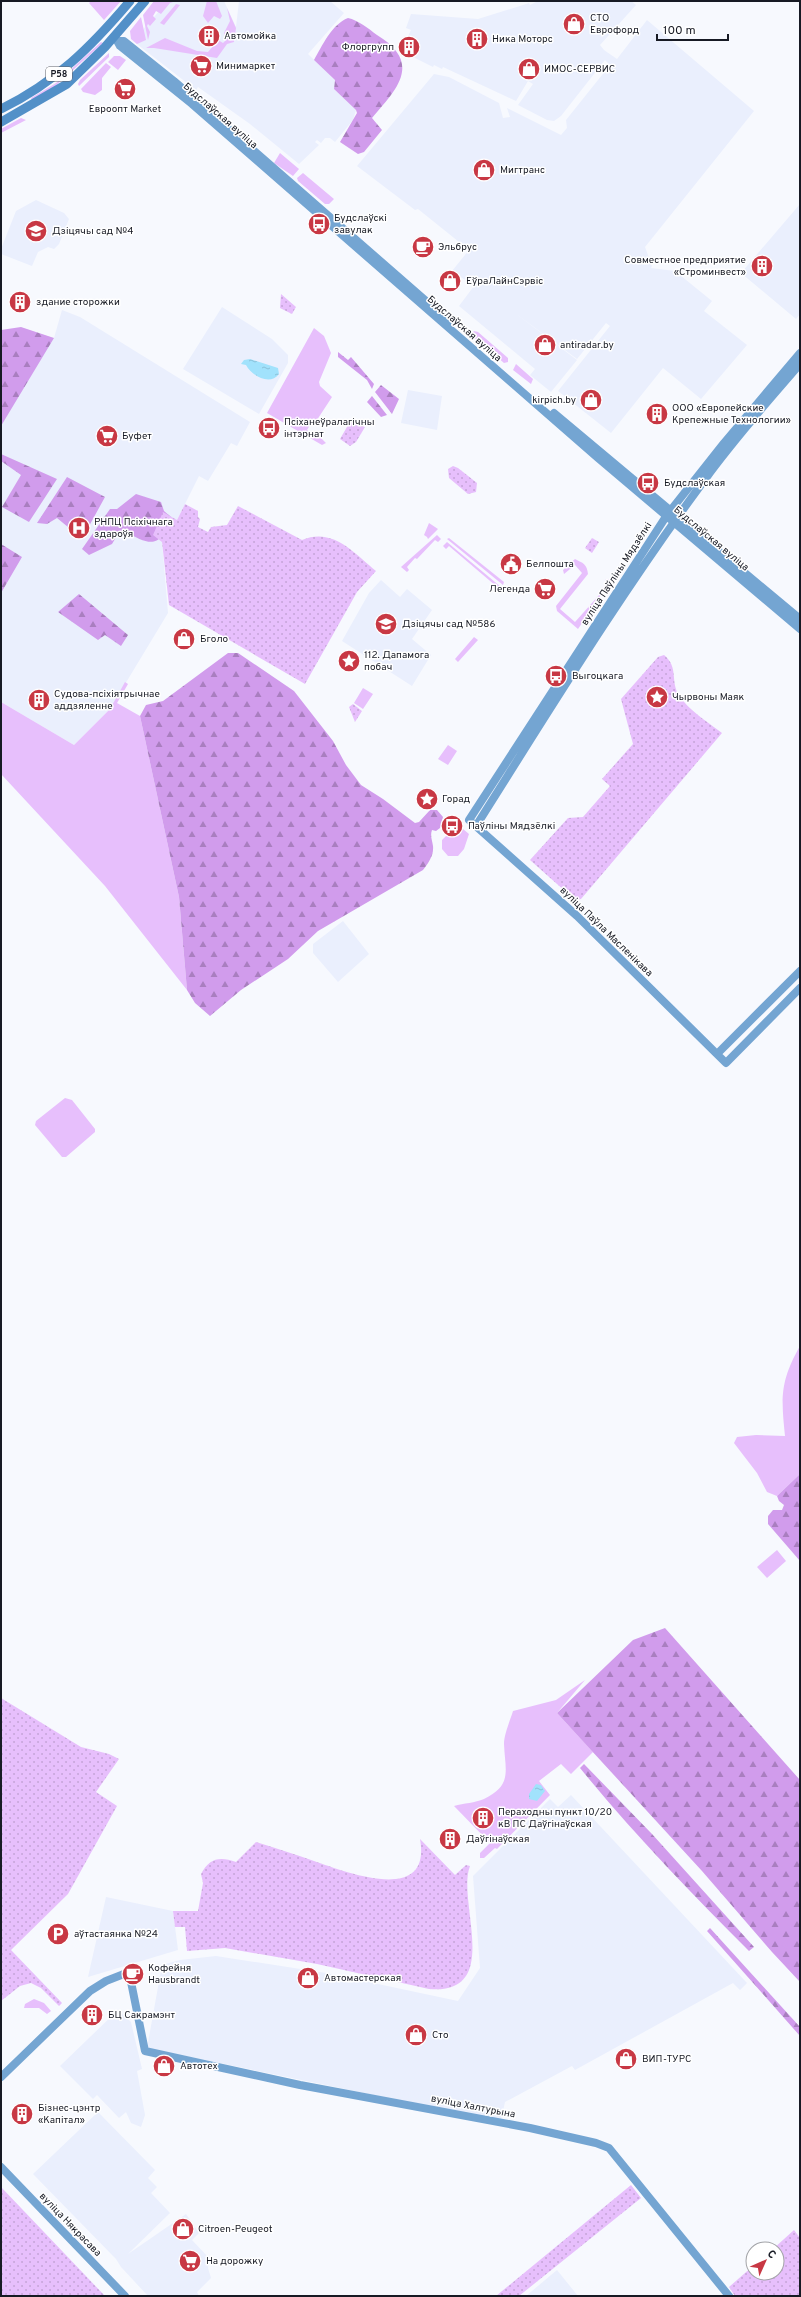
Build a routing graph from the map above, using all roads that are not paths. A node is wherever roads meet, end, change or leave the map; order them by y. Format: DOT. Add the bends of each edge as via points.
graph roads {
  1 [pos="130,1"];
  2 [pos="145,1"];
  3 [pos="108,26"];
  4 [pos="116,39"];
  5 [pos="1,109"];
  6 [pos="1,122"];
  7 [pos="800,353"];
  8 [pos="800,364"];
  9 [pos="669,512"];
  10 [pos="677,518"];
  11 [pos="800,620"];
  12 [pos="800,629"];
  13 [pos="469,820"];
  14 [pos="476,826"];
  15 [pos="800,971"];
  16 [pos="800,988"];
  17 [pos="717,1054"];
  18 [pos="1,2077"];
  19 [pos="1,2167"];
  20 [pos="125,2296"];
  21 [pos="730,2296"];
  1 -- 3 [label="main road, Р58"];
  2 -- 4 [label="main road, Р58"];
  3 -- 4 [label="main road"];
  3 -- 5 [label="main road, Р58" via="80,56 50,81"];
  4 -- 6 [label="main road, Р58" via="66,84"];
  4 -- 9 [label="street, Будслаўская вуліца" via="120,46 192,104 598,458"];
  7 -- 9 [label="street, вуліца Паўліны Мядзёлкі"];
  8 -- 10 [label="street, вуліца Паўліны Мядзёлкі" via="730,446"];
  9 -- 10 [label="street, Будслаўская вуліца"];
  9 -- 13 [label="street, вуліца Паўліны Мядзёлкі"];
  10 -- 11 [label="street, Будслаўская вуліца"];
  10 -- 12 [label="street, Будслаўская вуліца"];
  10 -- 14 [label="street, вуліца Паўліны Мядзёлкі" via="576,667"];
  13 -- 14 [label="street, вуліца Паўла Масленікава"];
  14 -- 17 [label="street, вуліца Паўла Масленікава" via="577,916"];
  15 -- 17 [label="street"];
  16 -- 17 [label="street, вуліца Паўла Масленікава" via="726,1063"];
  18 -- 21 [label="street, вуліца Халтурына" via="90,1991 129,1972 144,2050 300,2085 603,2144 615,2153"];
  19 -- 20 [label="street, вуліца Някрасава"];
}
